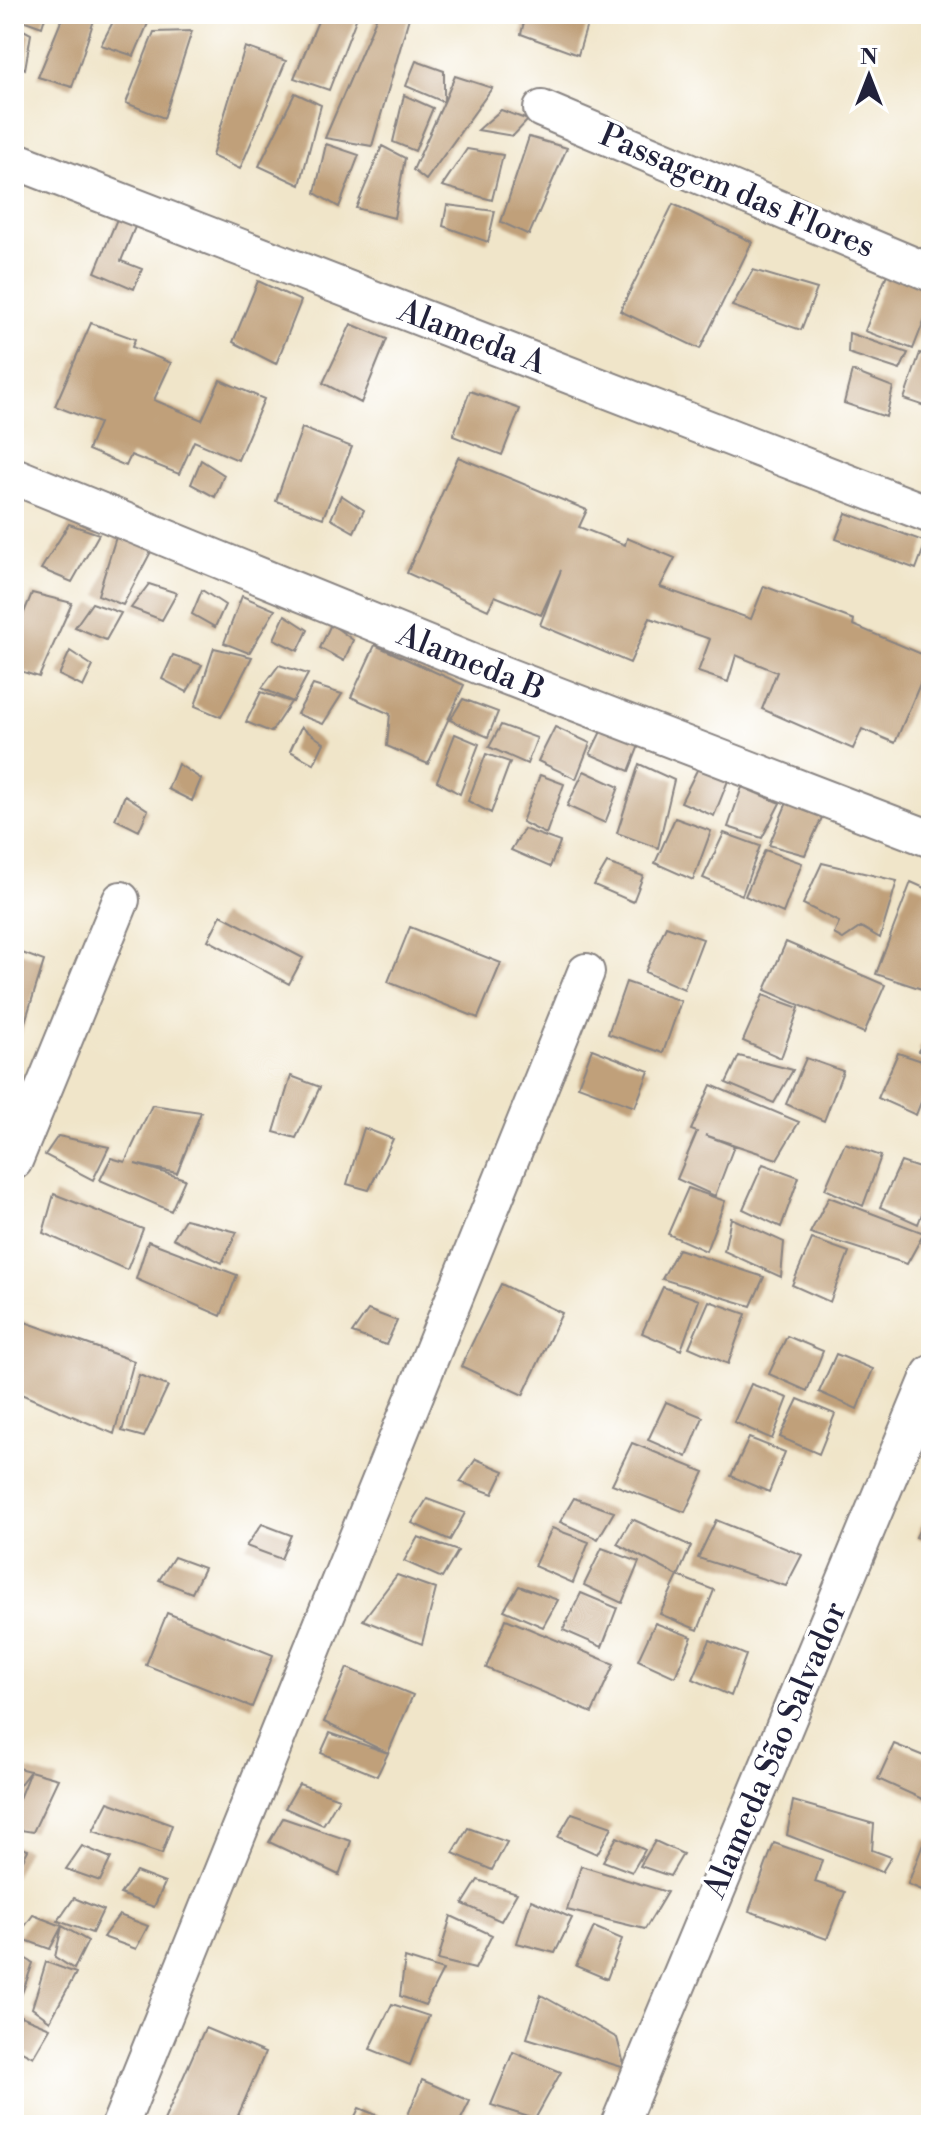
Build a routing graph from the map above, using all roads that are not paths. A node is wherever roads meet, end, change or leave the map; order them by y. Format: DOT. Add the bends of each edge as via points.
graph roads {
  1 [pos="542,109"];
  2 [pos="14,160"];
  3 [pos="931,273"];
  4 [pos="14,476"];
  5 [pos="931,515"];
  6 [pos="931,839"];
  7 [pos="121,900"];
  8 [pos="586,972"];
  9 [pos="14,1161"];
  10 [pos="931,1374"];
  11 [pos="120,2125"];
  12 [pos="619,2125"];
  1 -- 3 [label="street, Passagem das Flores"];
  2 -- 5 [label="street, Alameda A"];
  4 -- 6 [label="street, Alameda B" via="478,665"];
  7 -- 9 [label="street"];
  8 -- 11 [label="street"];
  10 -- 12 [label="street, Alameda São Salvador"];
}
